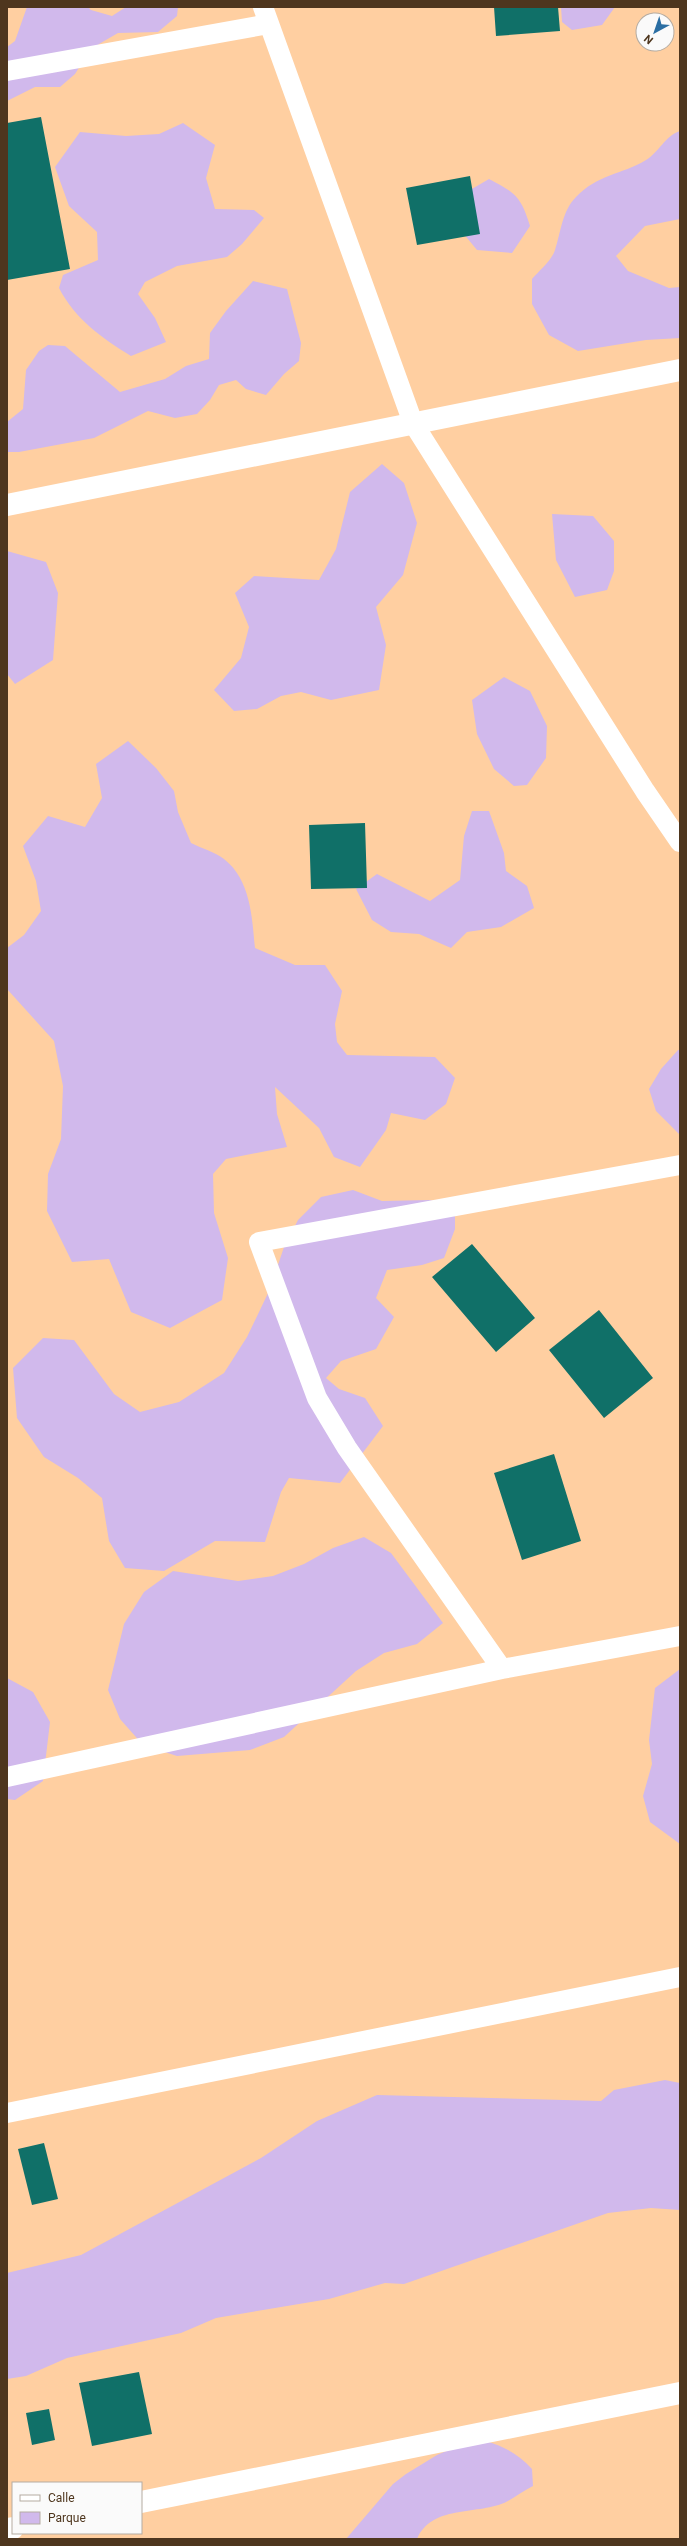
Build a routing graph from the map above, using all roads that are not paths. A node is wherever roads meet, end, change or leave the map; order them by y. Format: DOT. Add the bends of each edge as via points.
graph roads {
  1 [pos="266,16"];
  2 [pos="7,71"];
  3 [pos="680,370"];
  4 [pos="413,424"];
  5 [pos="7,505"];
  6 [pos="680,842"];
  7 [pos="680,1165"];
  8 [pos="680,1636"];
  9 [pos="502,1669"];
  10 [pos="7,1777"];
  11 [pos="680,1977"];
  12 [pos="7,2113"];
  13 [pos="680,2393"];
  14 [pos="142,2502"];
  1 -- 2 [label="lane"];
  1 -- 4 [label="lane"];
  3 -- 4 [label="street"];
  4 -- 5 [label="street"];
  4 -- 6 [label="lane" via="645,791"];
  7 -- 9 [label="lane" via="260,1242 317,1398 347,1448"];
  8 -- 9 [label="lane"];
  9 -- 10 [label="lane"];
  11 -- 12 [label="lane"];
  13 -- 14 [label="street"];
}
